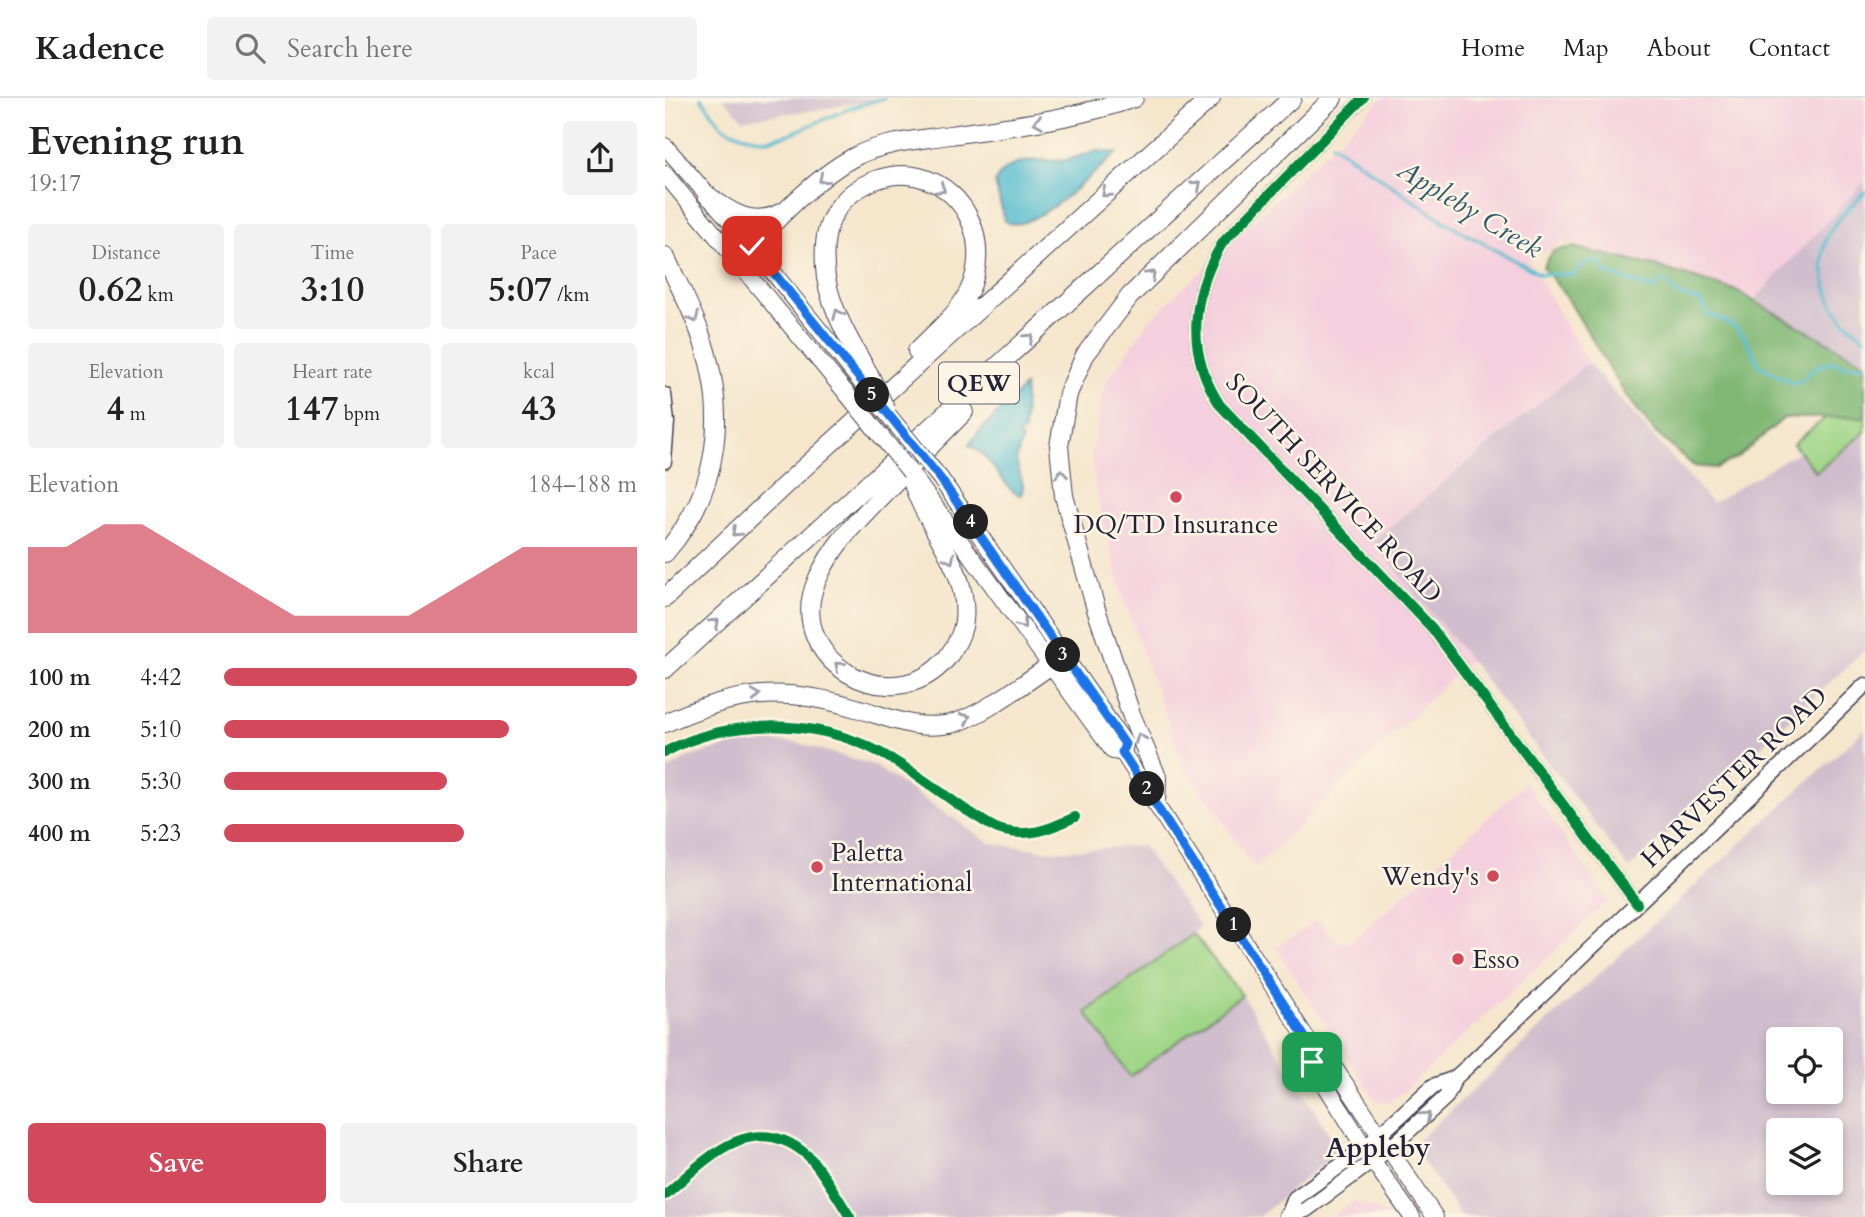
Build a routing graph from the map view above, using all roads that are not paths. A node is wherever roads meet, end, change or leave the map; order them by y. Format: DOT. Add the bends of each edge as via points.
graph roads {
  1 [pos="1133,98"];
  2 [pos="1211,98"];
  3 [pos="1292,98"];
  4 [pos="1333,98"];
  5 [pos="1363,98"];
  6 [pos="665,146"];
  7 [pos="665,174"];
  8 [pos="707,195"];
  9 [pos="792,206"];
  10 [pos="752,246"];
  11 [pos="665,256"];
  12 [pos="736,262"];
  13 [pos="1007,357"];
  14 [pos="865,378"];
  15 [pos="665,394"];
  16 [pos="886,410"];
  17 [pos="665,462"];
  18 [pos="910,472"];
  19 [pos="785,485"];
  20 [pos="922,496"];
  21 [pos="665,553"];
  22 [pos="665,598"];
  23 [pos="1058,660"];
  24 [pos="665,669"];
  25 [pos="1865,685"];
  26 [pos="665,723"];
  27 [pos="665,752"];
  28 [pos="1156,803"];
  29 [pos="1075,817"];
  30 [pos="1637,904"];
  31 [pos="1315,1053"];
  32 [pos="1455,1078"];
  33 [pos="1402,1114"];
  34 [pos="1367,1117"];
  35 [pos="1380,1135"];
  36 [pos="1389,1149"];
  37 [pos="1369,1155"];
  38 [pos="665,1195"];
  39 [pos="1287,1215"];
  40 [pos="851,1217"];
  41 [pos="1412,1217"];
  42 [pos="1435,1217"];
  1 -- 9 [label="highway, one-way" via="1074,116 876,148 840,165"];
  2 -- 19 [label="highway, QEW, one-way"];
  13 -- 3 [label="highway, QEW, one-way"];
  28 -- 4 [label="highway, one-way" via="1157,777 1095,609 1064,496 1059,446 1068,394 1085,355 1130,296"];
  5 -- 30 [label="street, SOUTH SERVICE ROAD" via="1223,242 1210,263 1199,300 1196,336 1207,385 1220,405 1432,628"];
  6 -- 8 [label="main road"];
  7 -- 12 [label="main road"];
  8 -- 9 [label="highway" via="748,219 774,217"];
  8 -- 10 [label="main road"];
  9 -- 10 [label="highway"];
  10 -- 12 [label="highway"];
  10 -- 14 [label="main road"];
  11 -- 21 [label="highway, one-way" via="699,329 717,408 714,450 703,493"];
  12 -- 18 [label="main road, bridge"];
  20 -- 13 [label="highway, one-way" via="958,576 964,597 962,631 942,664 918,680 900,685 864,682 833,662 815,636 810,600 816,581 858,520 977,398"];
  24 -- 13 [label="highway, QEW, one-way"];
  14 -- 16 [label="highway, bridge"];
  14 -- 19 [label="highway, one-way" via="829,291 825,266 829,223 839,206 866,184 893,175 922,177 955,198 976,230 978,255 968,295"];
  15 -- 17 [label="street"];
  16 -- 23 [label="main road, bridge" via="940,478"];
  18 -- 20 [label="highway"];
  19 -- 22 [label="highway, QEW, one-way"];
  20 -- 23 [label="main road, one-way"];
  26 -- 23 [label="highway, one-way" via="722,701 777,693 818,698 915,726 952,724"];
  23 -- 28 [label="main road" via="1113,751 1122,752"];
  25 -- 30 [label="main road, HARVESTER ROAD"];
  27 -- 29 [label="street" via="730,729 804,729 877,751 999,829 1041,832"];
  28 -- 31 [label="main road"];
  30 -- 32 [label="main road, HARVESTER ROAD"];
  31 -- 34 [label="main road" via="1327,1056"];
  31 -- 37 [label="main road" via="1313,1064"];
  32 -- 33 [label="main road, HARVESTER ROAD" via="1433,1086"];
  36 -- 32 [label="main road, HARVESTER ROAD, one-way" via="1446,1097"];
  33 -- 34 [label="main road"];
  33 -- 35 [label="main road, HARVESTER ROAD"];
  34 -- 35 [label="main road"];
  35 -- 36 [label="main road"];
  35 -- 37 [label="main road, HARVESTER ROAD"];
  36 -- 37 [label="main road, HARVESTER ROAD"];
  36 -- 42 [label="main road"];
  37 -- 39 [label="main road, HARVESTER ROAD" via="1295,1198"];
  37 -- 41 [label="main road"];
  38 -- 40 [label="street" via="708,1157 747,1136 778,1138 808,1156"];
}
